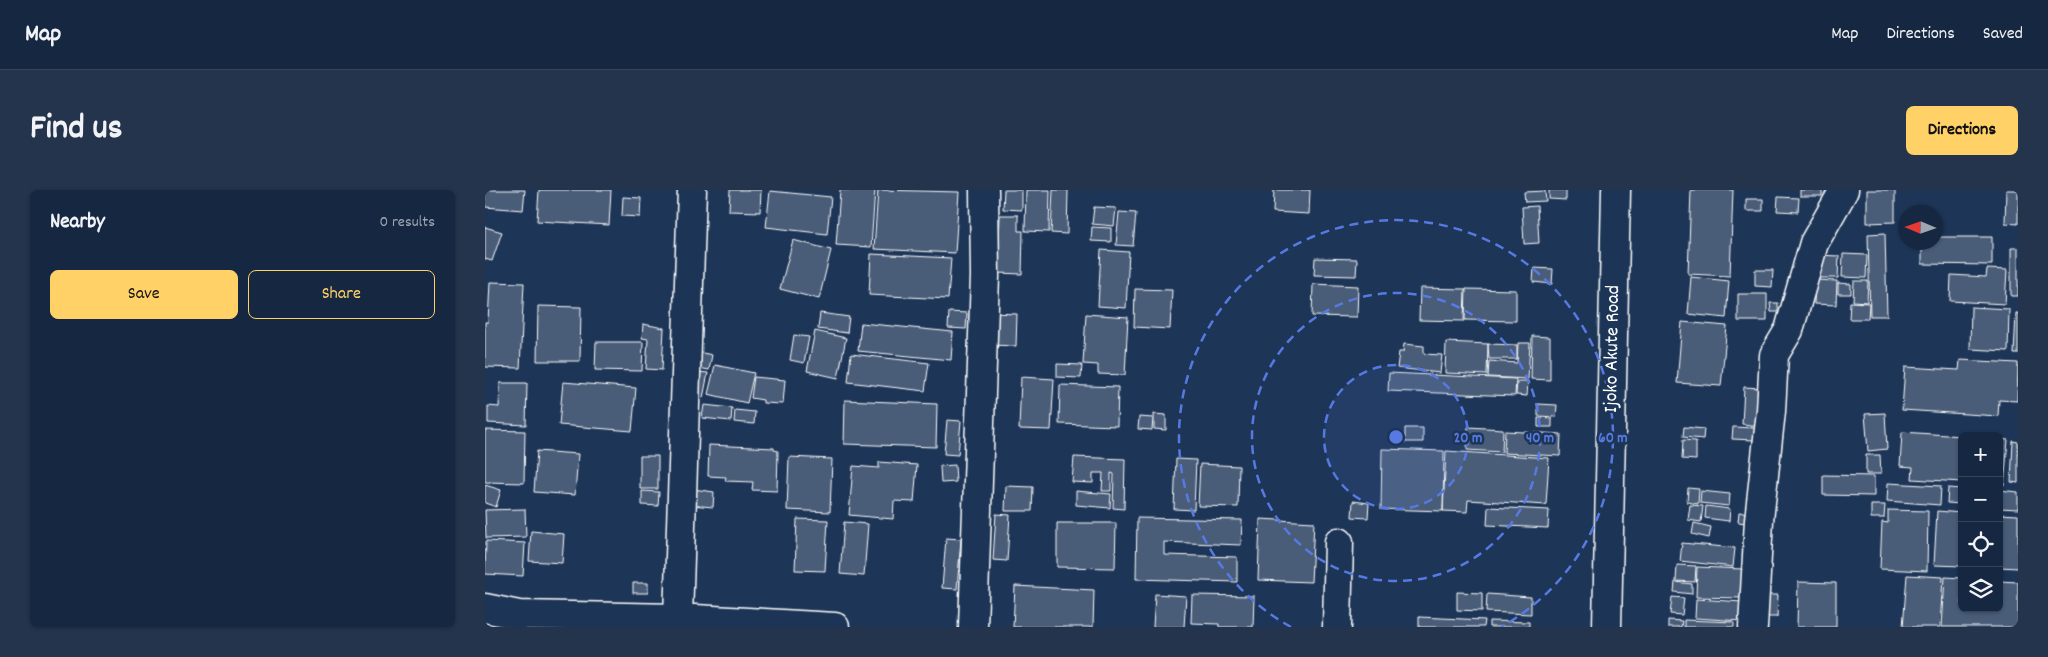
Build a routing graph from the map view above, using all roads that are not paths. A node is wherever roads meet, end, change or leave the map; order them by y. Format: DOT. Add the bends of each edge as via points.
graph roads {
  1 [pos="691,190"];
  2 [pos="984,190"];
  3 [pos="1617,190"];
  4 [pos="1844,190"];
  5 [pos="1339,542"];
  6 [pos="485,608"];
  7 [pos="678,618"];
  8 [pos="835,627"];
  9 [pos="973,627"];
  10 [pos="1337,627"];
  11 [pos="1607,627"];
  12 [pos="1753,627"];
  1 -- 7 [label="street"];
  2 -- 9 [label="street" via="985,276"];
  3 -- 11 [label="street, Ijoko Akute Road"];
  4 -- 12 [label="street" via="1814,243 1789,330 1774,355"];
  5 -- 10 [label="street"];
  6 -- 7 [label="street" via="519,615"];
  7 -- 8 [label="street"];
}
